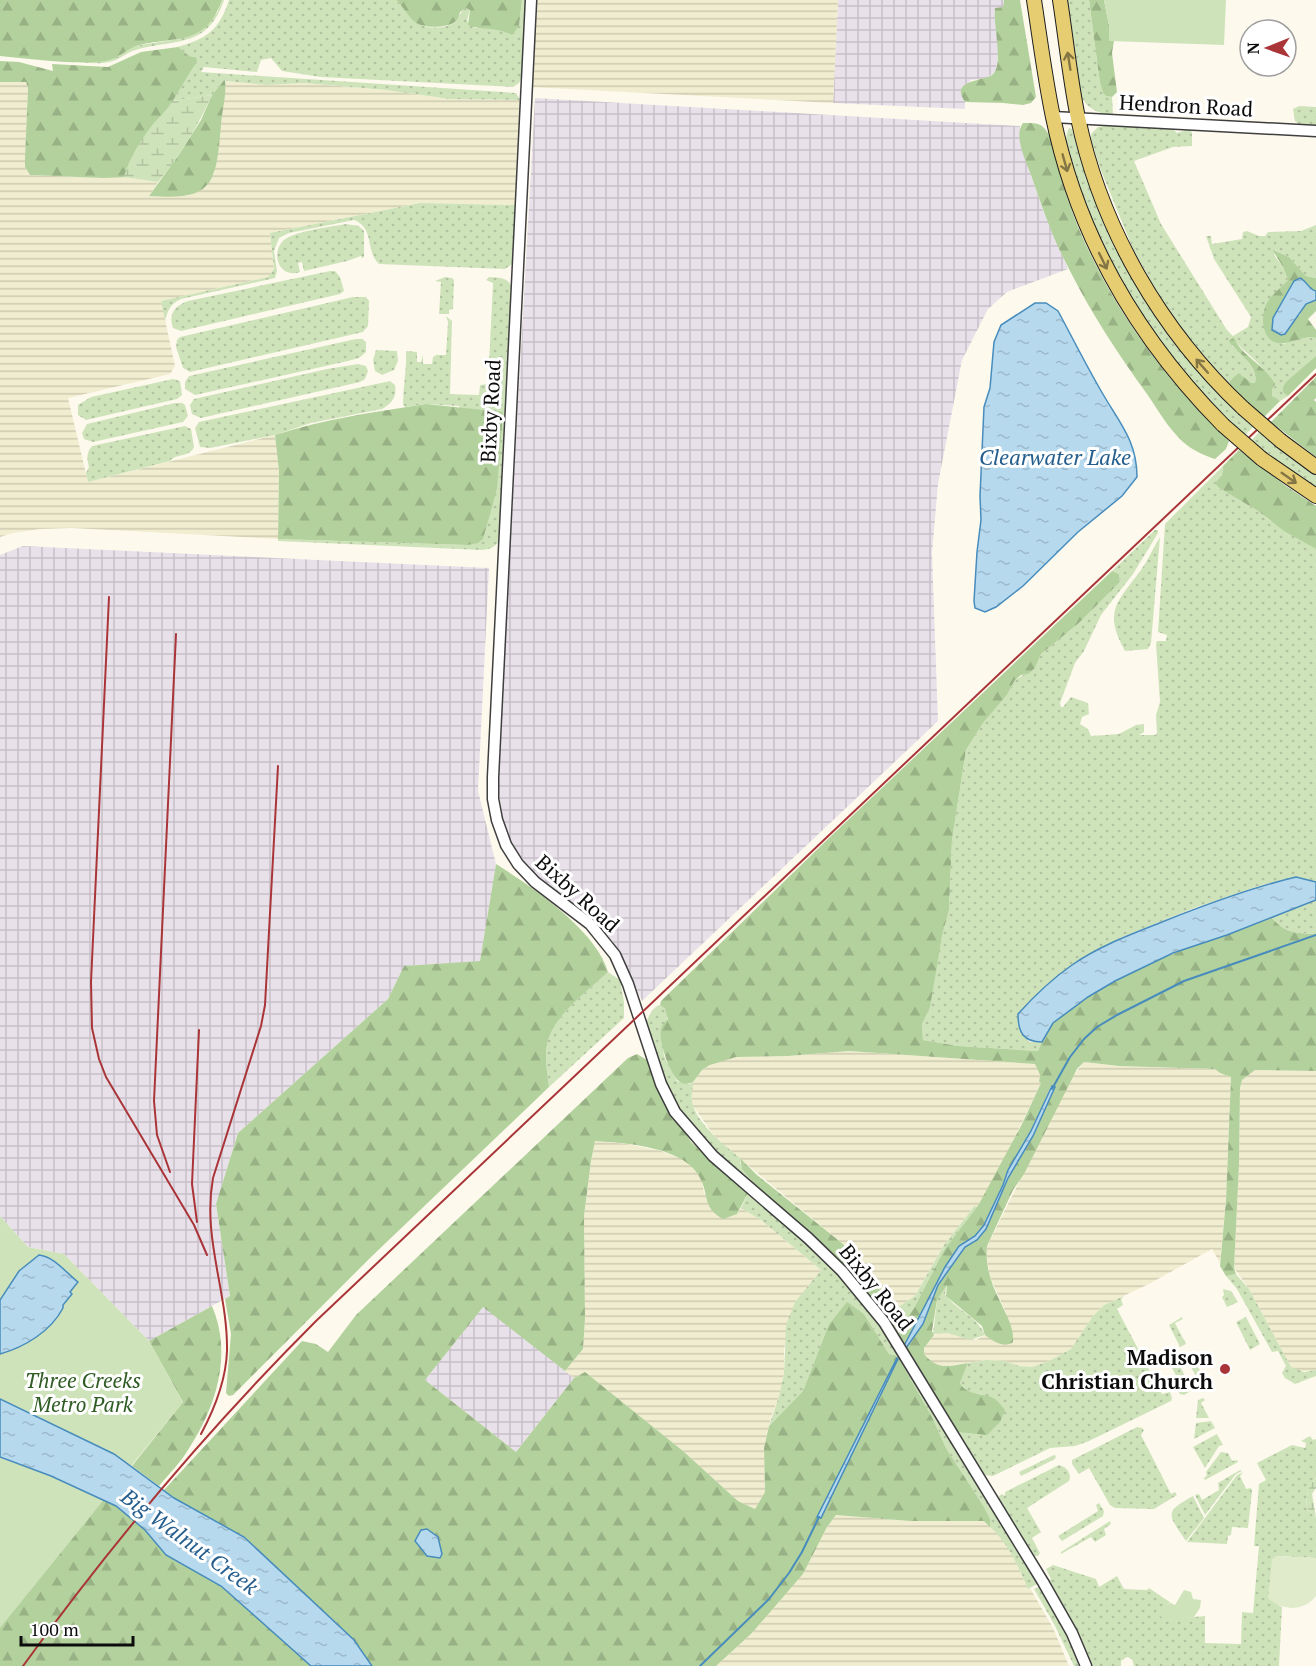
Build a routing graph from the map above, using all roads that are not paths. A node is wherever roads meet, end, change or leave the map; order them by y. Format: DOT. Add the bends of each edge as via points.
graph roads {
  1 [pos="531,0"];
  2 [pos="1034,0"];
  3 [pos="1060,0"];
  4 [pos="1053,117"];
  5 [pos="1078,118"];
  6 [pos="1316,131"];
  7 [pos="1316,466"];
  8 [pos="1316,496"];
  9 [pos="1086,1666"];
  1 -- 9 [label="street, Bixby Road" via="495,723 493,788 497,820 512,855 526,874 590,924 615,955 661,1084 684,1124 712,1156 808,1238 868,1300 1043,1582"];
  2 -- 4 [label="main road"];
  5 -- 3 [label="main road, one-way"];
  4 -- 5 [label="street, Hendron Road"];
  4 -- 8 [label="main road, one-way, bridge" via="1085,222 1139,324 1191,392 1223,425 1262,459"];
  5 -- 6 [label="street, Hendron Road"];
  7 -- 5 [label="main road, one-way, bridge" via="1281,441 1216,382 1156,305 1102,197"];
}
